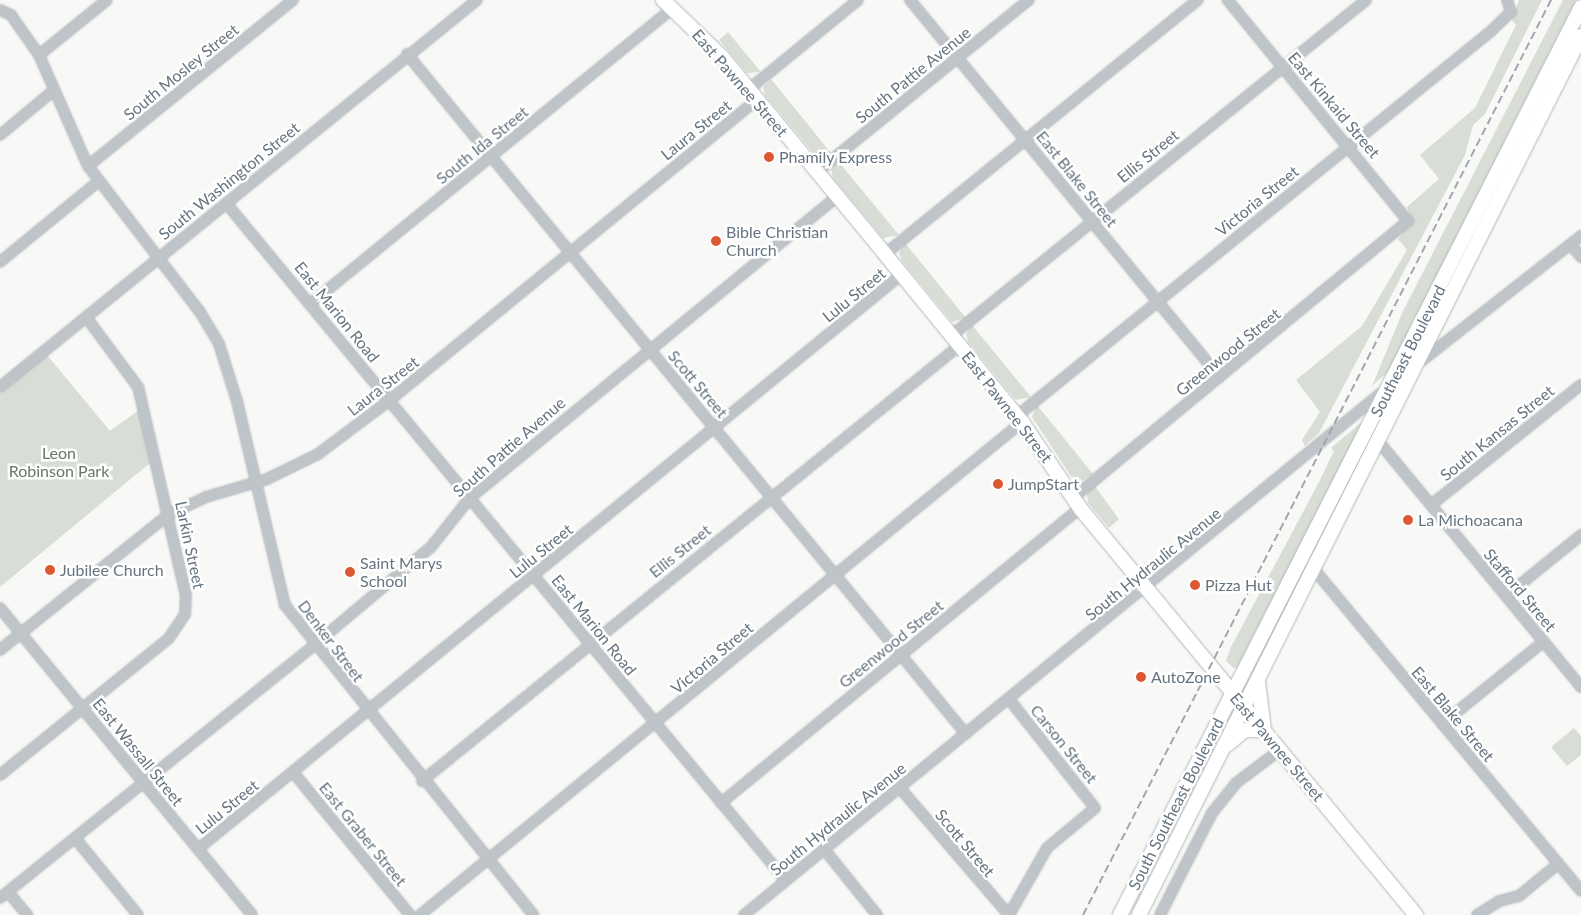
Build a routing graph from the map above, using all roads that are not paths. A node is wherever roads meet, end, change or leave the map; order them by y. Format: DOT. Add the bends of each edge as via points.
graph roads {
  1 [pos="107,0"];
  2 [pos="293,0"];
  3 [pos="477,0"];
  4 [pos="858,0"];
  5 [pos="910,0"];
  6 [pos="1029,0"];
  7 [pos="1198,0"];
  8 [pos="1228,0"];
  9 [pos="1366,0"];
  10 [pos="1510,3"];
  11 [pos="669,4"];
  12 [pos="1581,7"];
  13 [pos="2,10"];
  14 [pos="1581,36"];
  15 [pos="407,54"];
  16 [pos="39,56"];
  17 [pos="958,58"];
  18 [pos="1283,66"];
  19 [pos="53,91"];
  20 [pos="752,95"];
  21 [pos="0,135"];
  22 [pos="1025,140"];
  23 [pos="1349,146"];
  24 [pos="491,157"];
  25 [pos="88,166"];
  26 [pos="817,172"];
  27 [pos="98,181"];
  28 [pos="837,197"];
  29 [pos="226,203"];
  30 [pos="1092,222"];
  31 [pos="1401,229"];
  32 [pos="1581,236"];
  33 [pos="1571,245"];
  34 [pos="571,253"];
  35 [pos="885,254"];
  36 [pos="1581,257"];
  37 [pos="157,259"];
  38 [pos="0,262"];
  39 [pos="902,276"];
  40 [pos="1157,301"];
  41 [pos="310,304"];
  42 [pos="86,317"];
  43 [pos="955,341"];
  44 [pos="650,349"];
  45 [pos="1419,363"];
  46 [pos="1220,377"];
  47 [pos="1392,384"];
  48 [pos="1581,385"];
  49 [pos="0,387"];
  50 [pos="390,400"];
  51 [pos="1019,419"];
  52 [pos="716,428"];
  53 [pos="1379,442"];
  54 [pos="255,482"];
  55 [pos="772,496"];
  56 [pos="470,498"];
  57 [pos="1076,503"];
  58 [pos="1431,505"];
  59 [pos="168,515"];
  60 [pos="1581,535"];
  61 [pos="1303,556"];
  62 [pos="1315,571"];
  63 [pos="836,575"];
  64 [pos="534,576"];
  65 [pos="1146,590"];
  66 [pos="1506,596"];
  67 [pos="0,608"];
  68 [pos="21,634"];
  69 [pos="1543,642"];
  70 [pos="590,644"];
  71 [pos="313,646"];
  72 [pos="0,650"];
  73 [pos="901,655"];
  74 [pos="1259,677"];
  75 [pos="1581,687"];
  76 [pos="1233,693"];
  77 [pos="1009,699"];
  78 [pos="1244,706"];
  79 [pos="82,708"];
  80 [pos="367,712"];
  81 [pos="656,724"];
  82 [pos="1442,724"];
  83 [pos="1264,730"];
  84 [pos="966,734"];
  85 [pos="1280,750"];
  86 [pos="1220,752"];
  87 [pos="293,772"];
  88 [pos="0,775"];
  89 [pos="422,781"];
  90 [pos="143,782"];
  91 [pos="900,788"];
  92 [pos="721,803"];
  93 [pos="75,838"];
  94 [pos="198,849"];
  95 [pos="824,849"];
  96 [pos="488,860"];
  97 [pos="1558,864"];
  98 [pos="786,881"];
  99 [pos="1581,891"];
  100 [pos="4,895"];
  101 [pos="27,915"];
  102 [pos="138,915"];
  103 [pos="252,915"];
  104 [pos="410,915"];
  105 [pos="420,915"];
  106 [pos="533,915"];
  107 [pos="745,915"];
  108 [pos="877,915"];
  109 [pos="1009,915"];
  110 [pos="1120,915"];
  111 [pos="1140,915"];
  112 [pos="1160,915"];
  113 [pos="1416,915"];
  114 [pos="1478,915"];
  1 -- 16 [label="street"];
  2 -- 25 [label="street, South Mosley Street"];
  3 -- 15 [label="street, South Washington Street"];
  4 -- 20 [label="street, Laura Street"];
  5 -- 17 [label="street, East Blake Street"];
  6 -- 17 [label="street, South Pattie Avenue"];
  7 -- 22 [label="street, Lulu Street"];
  8 -- 18 [label="street, East Kinkaid Street"];
  9 -- 18 [label="street, Ellis Street"];
  10 -- 23 [label="street, Victoria Street" via="1491,31"];
  11 -- 20 [label="main road, East Pawnee Street"];
  11 -- 24 [label="street, South Ida Street"];
  12 -- 47 [label="main road, Southeast Boulevard"];
  13 -- 16 [label="street"];
  14 -- 45 [label="main road, Southeast Boulevard"];
  15 -- 24 [label="street, Scott Street"];
  15 -- 29 [label="street, South Washington Street"];
  16 -- 19 [label="street"];
  17 -- 22 [label="street, East Blake Street"];
  17 -- 26 [label="street, South Pattie Avenue"];
  18 -- 23 [label="street, East Kinkaid Street"];
  18 -- 30 [label="street, Ellis Street"];
  19 -- 21 [label="street"];
  19 -- 25 [label="street"];
  20 -- 26 [label="main road, East Pawnee Street"];
  20 -- 34 [label="street, Laura Street"];
  22 -- 30 [label="street, East Blake Street"];
  22 -- 35 [label="street, Lulu Street"];
  23 -- 31 [label="street, East Kinkaid Street" via="1407,217"];
  23 -- 40 [label="street, Victoria Street"];
  24 -- 34 [label="street, Scott Street"];
  24 -- 41 [label="street, South Ida Street"];
  25 -- 27 [label="street"];
  26 -- 28 [label="main road, East Pawnee Street"];
  27 -- 37 [label="street"];
  27 -- 38 [label="street"];
  28 -- 35 [label="main road, East Pawnee Street"];
  28 -- 44 [label="street, South Pattie Avenue"];
  29 -- 37 [label="street, South Washington Street"];
  29 -- 41 [label="street, East Marion Road"];
  30 -- 40 [label="street, East Blake Street"];
  30 -- 43 [label="street, Ellis Street"];
  31 -- 46 [label="street, Greenwood Street"];
  32 -- 33 [label="street, South Hydraulic Avenue"];
  33 -- 36 [label="street"];
  33 -- 45 [label="street, South Hydraulic Avenue"];
  34 -- 44 [label="street, Scott Street"];
  34 -- 50 [label="street, Laura Street"];
  35 -- 39 [label="main road, East Pawnee Street"];
  37 -- 42 [label="street, South Washington Street"];
  37 -- 54 [label="street, Denker Street" via="200,312 219,344"];
  39 -- 43 [label="main road, East Pawnee Street"];
  39 -- 52 [label="street, Lulu Street"];
  40 -- 46 [label="street, East Blake Street"];
  40 -- 51 [label="street, Victoria Street"];
  41 -- 50 [label="street, East Marion Road"];
  42 -- 49 [label="street, South Washington Street"];
  42 -- 59 [label="street, Larkin Street" via="138,386"];
  43 -- 51 [label="main road, East Pawnee Street"];
  43 -- 55 [label="street, Ellis Street"];
  44 -- 52 [label="street, Scott Street"];
  44 -- 56 [label="street, South Pattie Avenue"];
  45 -- 47 [label="street, South Hydraulic Avenue"];
  45 -- 53 [label="main road, Southeast Boulevard"];
  46 -- 57 [label="street, Greenwood Street"];
  47 -- 61 [label="main road, Southeast Boulevard"];
  47 -- 65 [label="street, South Hydraulic Avenue"];
  48 -- 58 [label="street, South Kansas Street"];
  50 -- 54 [label="street, Laura Street" via="318,454"];
  50 -- 56 [label="street, East Marion Road"];
  51 -- 57 [label="main road, East Pawnee Street"];
  51 -- 63 [label="street, Victoria Street"];
  52 -- 55 [label="street, Scott Street"];
  52 -- 64 [label="street, Lulu Street"];
  53 -- 58 [label="street, Stafford Street"];
  53 -- 62 [label="main road, Southeast Boulevard"];
  54 -- 59 [label="street, Laura Street"];
  54 -- 71 [label="street, Denker Street" via="285,605"];
  55 -- 63 [label="street, Scott Street"];
  55 -- 70 [label="street, Ellis Street"];
  56 -- 64 [label="street, East Marion Road"];
  56 -- 71 [label="street, South Pattie Avenue" via="431,547"];
  57 -- 65 [label="main road, East Pawnee Street"];
  57 -- 73 [label="street, Greenwood Street"];
  58 -- 66 [label="street, Stafford Street"];
  59 -- 68 [label="street, Laura Street"];
  59 -- 79 [label="street, Larkin Street" via="186,596 185,614 169,638"];
  60 -- 66 [label="street"];
  61 -- 62 [label="street, East Blake Street"];
  61 -- 76 [label="main road, Southeast Boulevard"];
  62 -- 74 [label="main road, Southeast Boulevard"];
  62 -- 82 [label="street, East Blake Street"];
  63 -- 73 [label="street, Scott Street"];
  63 -- 81 [label="street, Victoria Street"];
  64 -- 70 [label="street, East Marion Road"];
  64 -- 80 [label="street, Lulu Street"];
  65 -- 76 [label="main road, East Pawnee Street"];
  65 -- 77 [label="street, South Hydraulic Avenue"];
  66 -- 69 [label="street, Stafford Street"];
  67 -- 68 [label="street, East Wassall Street"];
  68 -- 72 [label="street, Laura Street"];
  68 -- 79 [label="street, East Wassall Street"];
  69 -- 75 [label="street, Stafford Street"];
  69 -- 82 [label="street"];
  70 -- 81 [label="street, East Marion Road"];
  70 -- 89 [label="street, Ellis Street"];
  71 -- 80 [label="street, Denker Street"];
  71 -- 90 [label="street, South Pattie Avenue"];
  73 -- 84 [label="street, Scott Street"];
  73 -- 92 [label="street, Greenwood Street"];
  74 -- 78 [label="main road, Southeast Boulevard"];
  74 -- 83 [label="main road" via="1258,701"];
  76 -- 78 [label="main road, East Pawnee Street"];
  76 -- 110 [label="main road, South Southeast Boulevard"];
  77 -- 84 [label="street, South Hydraulic Avenue"];
  77 -- 109 [label="street, Carson Street" via="1096,808 1047,848"];
  78 -- 83 [label="main road, East Pawnee Street"];
  78 -- 86 [label="main road, South Southeast Boulevard"];
  79 -- 88 [label="street, Larkin Street"];
  79 -- 90 [label="street, East Wassall Street"];
  80 -- 87 [label="street, Lulu Street"];
  80 -- 89 [label="street, Denker Street"];
  81 -- 92 [label="street, East Marion Road"];
  81 -- 96 [label="street, Victoria Street"];
  82 -- 97 [label="street, East Blake Street"];
  83 -- 85 [label="main road, East Pawnee Street"];
  83 -- 86 [label="main road" via="1245,730"];
  84 -- 91 [label="street, South Hydraulic Avenue"];
  85 -- 112 [label="street" via="1236,783 1212,813"];
  85 -- 113 [label="main road, East Pawnee Street"];
  86 -- 111 [label="main road, South Southeast Boulevard"];
  87 -- 94 [label="street, Lulu Street"];
  87 -- 104 [label="street, East Graber Street"];
  89 -- 96 [label="street, Denker Street"];
  90 -- 93 [label="street, South Pattie Avenue"];
  90 -- 94 [label="street, East Wassall Street"];
  91 -- 95 [label="street, South Hydraulic Avenue"];
  91 -- 109 [label="street, Scott Street"];
  92 -- 98 [label="street, East Marion Road"];
  93 -- 100 [label="street, South Pattie Avenue"];
  93 -- 102 [label="street"];
  94 -- 103 [label="street, East Wassall Street"];
  95 -- 98 [label="street, South Hydraulic Avenue"];
  95 -- 108 [label="street"];
  96 -- 105 [label="street, Victoria Street"];
  96 -- 106 [label="street, Denker Street"];
  97 -- 99 [label="street, East Blake Street"];
  97 -- 114 [label="street" via="1518,896 1499,901"];
  98 -- 107 [label="street, South Hydraulic Avenue"];
  100 -- 101 [label="street"];
}
